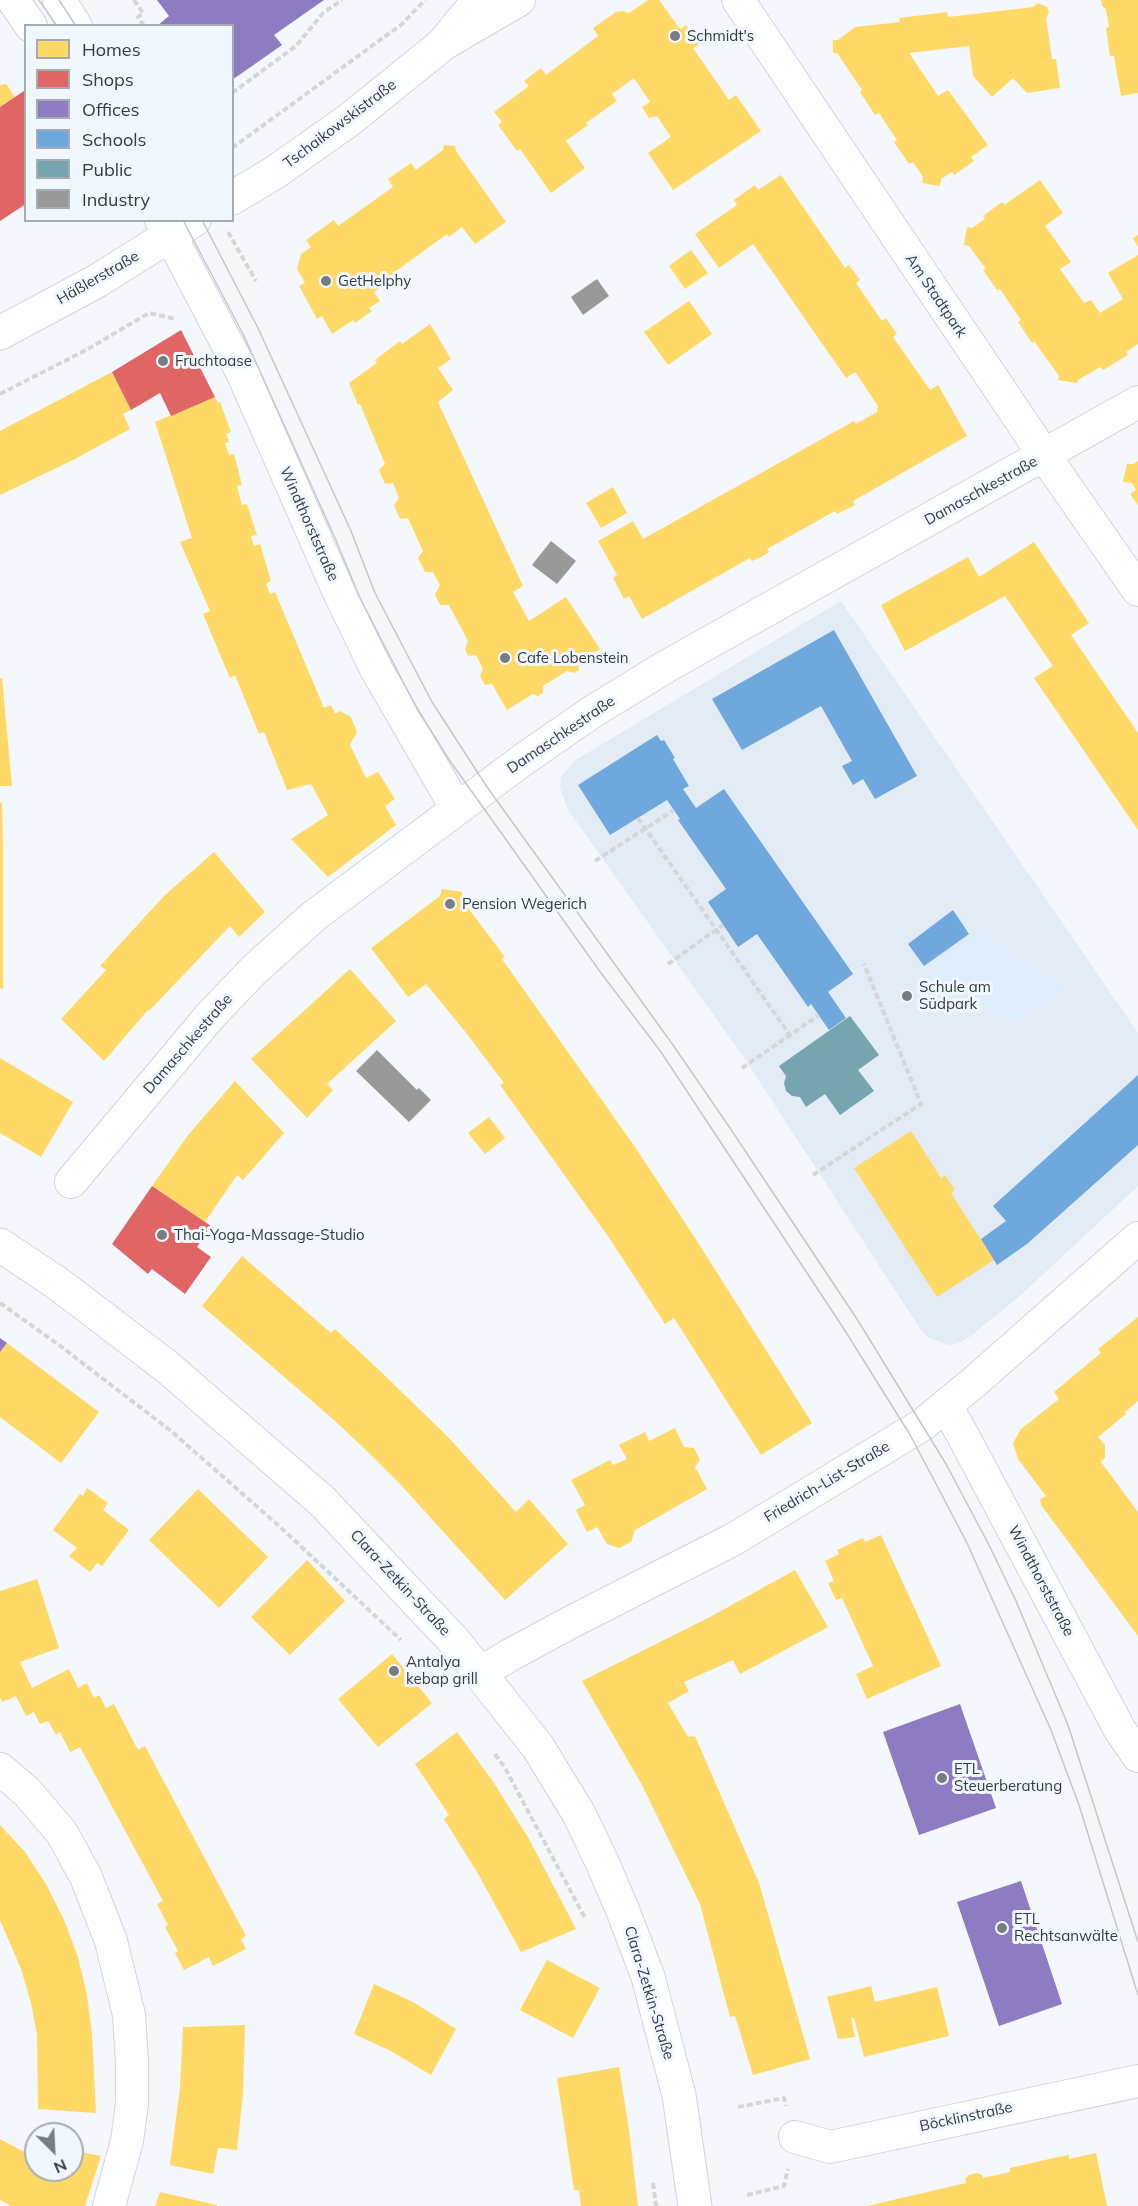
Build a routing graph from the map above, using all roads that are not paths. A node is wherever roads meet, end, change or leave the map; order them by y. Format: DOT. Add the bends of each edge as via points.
graph roads {
  1 [pos="13,0"];
  2 [pos="59,0"];
  3 [pos="479,0"];
  4 [pos="519,0"];
  5 [pos="738,0"];
  6 [pos="29,24"];
  7 [pos="75,24"];
  8 [pos="443,44"];
  9 [pos="234,197"];
  10 [pos="175,225"];
  11 [pos="0,333"];
  12 [pos="1138,402"];
  13 [pos="1044,455"];
  14 [pos="1138,590"];
  15 [pos="457,809"];
  16 [pos="71,1182"];
  17 [pos="1138,1238"];
  18 [pos="0,1245"];
  19 [pos="946,1406"];
  20 [pos="480,1673"];
  21 [pos="1138,1756"];
  22 [pos="0,1769"];
  23 [pos="1138,2081"];
  24 [pos="795,2137"];
  25 [pos="109,2206"];
  26 [pos="695,2206"];
  1 -- 6 [label="street"];
  2 -- 7 [label="street"];
  3 -- 8 [label="main road, Tschaikowskistraße"];
  4 -- 8 [label="street, Tschaikowskistraße"];
  5 -- 13 [label="street, Am Stadtpark"];
  8 -- 9 [label="main road, Tschaikowskistraße" via="349,120"];
  10 -- 11 [label="main road, Häßlerstraße" via="97,281"];
  10 -- 15 [label="street, Windthorststraße" via="376,669"];
  12 -- 13 [label="street, Damaschkestraße"];
  13 -- 14 [label="street, Am Stadtpark"];
  13 -- 15 [label="street, Damaschkestraße" via="667,666 592,712"];
  15 -- 16 [label="street, Damaschkestraße" via="314,916 254,970"];
  17 -- 19 [label="street, Friedrich-List-Straße"];
  18 -- 20 [label="main road, Clara-Zetkin-Straße" via="166,1366 322,1501 426,1609"];
  19 -- 20 [label="street, Friedrich-List-Straße" via="922,1425 734,1539"];
  19 -- 21 [label="street, Windthorststraße" via="1120,1730"];
  20 -- 26 [label="main road, Clara-Zetkin-Straße" via="556,1774 624,1911 648,1977 679,2095"];
  22 -- 25 [label="street" via="27,1792 62,1833 86,1877 111,1941 129,2015 132,2103 127,2141"];
  23 -- 24 [label="street, Böcklinstraße" via="830,2147"];
}
